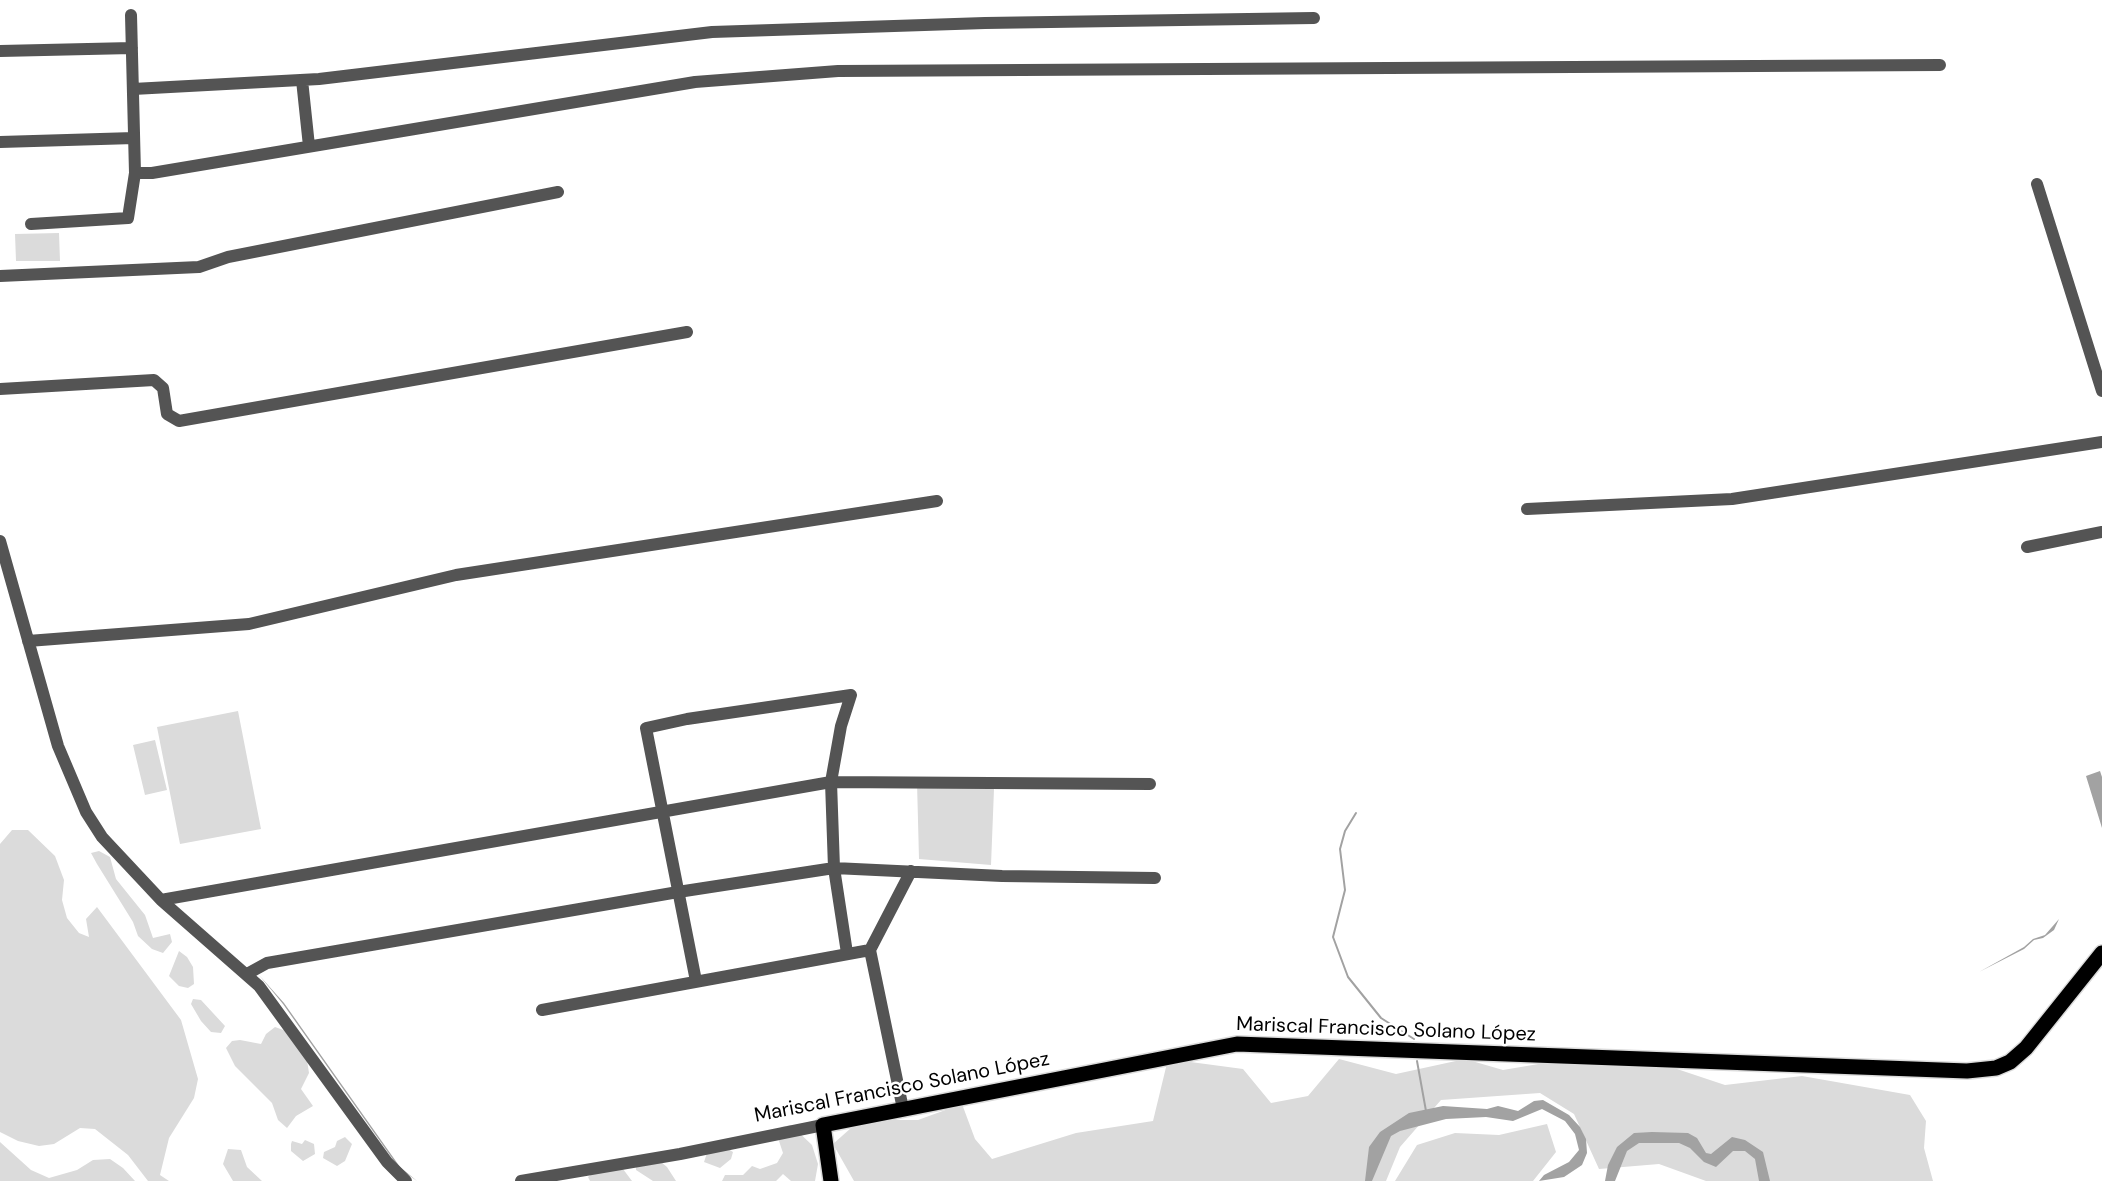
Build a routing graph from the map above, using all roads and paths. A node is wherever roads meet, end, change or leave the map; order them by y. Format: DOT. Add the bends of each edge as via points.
graph roads {
  1 [pos="131,15"];
  2 [pos="1314,18"];
  3 [pos="132,48"];
  4 [pos="0,51"];
  5 [pos="1940,65"];
  6 [pos="302,80"];
  7 [pos="133,89"];
  8 [pos="134,138"];
  9 [pos="0,142"];
  10 [pos="309,146"];
  11 [pos="135,173"];
  12 [pos="2037,184"];
  13 [pos="558,192"];
  14 [pos="31,224"];
  15 [pos="0,276"];
  16 [pos="687,332"];
  17 [pos="0,389"];
  18 [pos="2102,391"];
  19 [pos="2102,442"];
  20 [pos="937,501"];
  21 [pos="1527,509"];
  22 [pos="2102,532"];
  23 [pos="0,541"];
  24 [pos="2027,547"];
  25 [pos="28,641"];
  26 [pos="831,782"];
  27 [pos="1150,784"];
  28 [pos="662,809"];
  29 [pos="834,868"];
  30 [pos="911,871"];
  31 [pos="1155,878"];
  32 [pos="678,892"];
  33 [pos="161,900"];
  34 [pos="870,951"];
  35 [pos="847,953"];
  36 [pos="2102,953"];
  37 [pos="248,974"];
  38 [pos="696,981"];
  39 [pos="542,1010"];
  40 [pos="903,1109"];
  41 [pos="823,1125"];
  42 [pos="405,1181"];
  43 [pos="521,1181"];
  44 [pos="831,1181"];
  1 -- 3 [label="street"];
  2 -- 6 [label="street" via="712,32"];
  3 -- 4 [label="street"];
  3 -- 7 [label="street"];
  5 -- 10 [label="street" via="838,71 695,82"];
  6 -- 7 [label="street"];
  6 -- 10 [label="street"];
  7 -- 8 [label="street"];
  8 -- 9 [label="street"];
  8 -- 11 [label="street"];
  10 -- 11 [label="street"];
  11 -- 14 [label="street" via="128,218"];
  12 -- 18 [label="street"];
  13 -- 15 [label="street" via="239,254 199,267"];
  16 -- 17 [label="street" via="179,421 167,414 163,388 154,380"];
  19 -- 21 [label="street" via="1732,499"];
  20 -- 25 [label="street" via="456,575 249,624"];
  22 -- 24 [label="street"];
  23 -- 25 [label="street"];
  25 -- 33 [label="street" via="58,746 87,812 114,853"];
  26 -- 27 [label="street"];
  26 -- 28 [label="street"];
  26 -- 28 [label="street" via="851,695 749,708 646,728"];
  26 -- 29 [label="street"];
  28 -- 32 [label="street"];
  28 -- 33 [label="street"];
  29 -- 30 [label="street"];
  29 -- 32 [label="street"];
  29 -- 35 [label="street"];
  30 -- 31 [label="street"];
  30 -- 34 [label="street"];
  32 -- 37 [label="street" via="267,963"];
  32 -- 38 [label="street"];
  33 -- 37 [label="street"];
  34 -- 35 [label="street"];
  34 -- 40 [label="street"];
  35 -- 38 [label="street"];
  36 -- 40 [label="main road, Mariscal Francisco Solano López" via="2018,1056 1981,1071 1255,1044 1221,1047"];
  37 -- 42 [label="street"];
  38 -- 39 [label="street"];
  40 -- 41 [label="main road, Mariscal Francisco Solano López"];
  41 -- 43 [label="street, Mariscal Francisco Solano López"];
  41 -- 44 [label="main road"];
}
